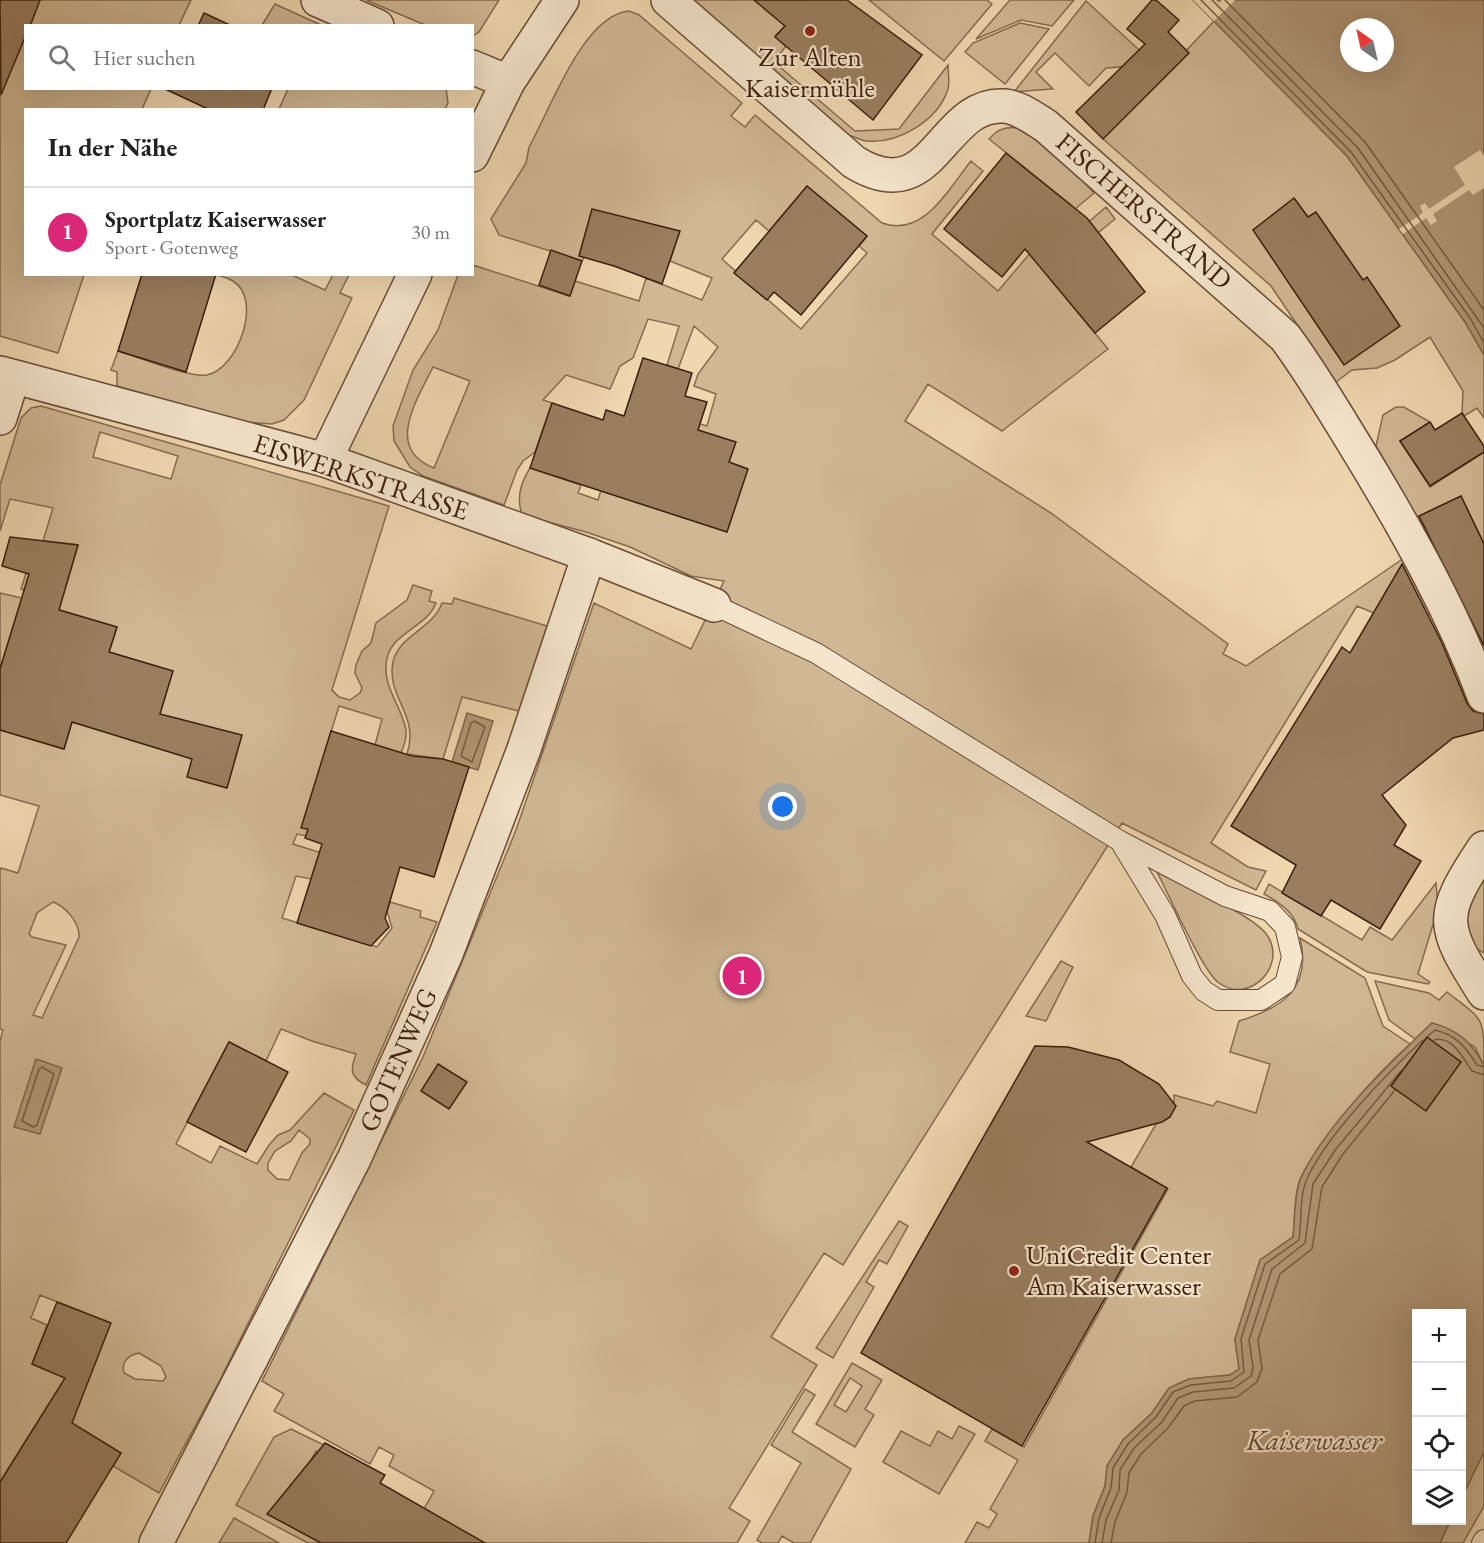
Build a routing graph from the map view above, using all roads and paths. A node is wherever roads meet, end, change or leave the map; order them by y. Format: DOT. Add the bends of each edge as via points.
graph roads {
  1 [pos="318,0"];
  2 [pos="562,0"];
  3 [pos="668,0"];
  4 [pos="372,24"];
  5 [pos="474,67"];
  6 [pos="508,82"];
  7 [pos="474,151"];
  8 [pos="414,276"];
  9 [pos="6,375"];
  10 [pos="0,418"];
  11 [pos="325,460"];
  12 [pos="589,555"];
  13 [pos="714,605"];
  14 [pos="1484,696"];
  15 [pos="1120,841"];
  16 [pos="1484,848"];
  17 [pos="1480,977"];
  18 [pos="156,1543"];
  1 -- 4 [label="street"];
  2 -- 6 [label="street"];
  3 -- 14 [label="street, FISCHERSTRAND" via="870,172 892,177 916,168 961,123 981,111 1003,106 1026,113 1046,126 1285,337 1310,370 1425,564"];
  5 -- 6 [label="street"];
  6 -- 7 [label="street"];
  8 -- 11 [label="street"];
  9 -- 10 [label="street"];
  9 -- 11 [label="street, EISWERKSTRASSE"];
  11 -- 12 [label="street, EISWERKSTRASSE"];
  12 -- 13 [label="street, EISWERKSTRASSE"];
  12 -- 18 [label="street, GOTENWEG" via="524,749 446,954 354,1159"];
  13 -- 15 [label="lane" via="816,654"];
  15 -- 15 [label="lane" via="1225,896 1270,911 1285,927 1292,957 1285,984 1261,1000 1218,1000 1204,991 1192,976 1166,915"];
  16 -- 17 [label="street" via="1455,897 1449,924 1455,947"];
}
